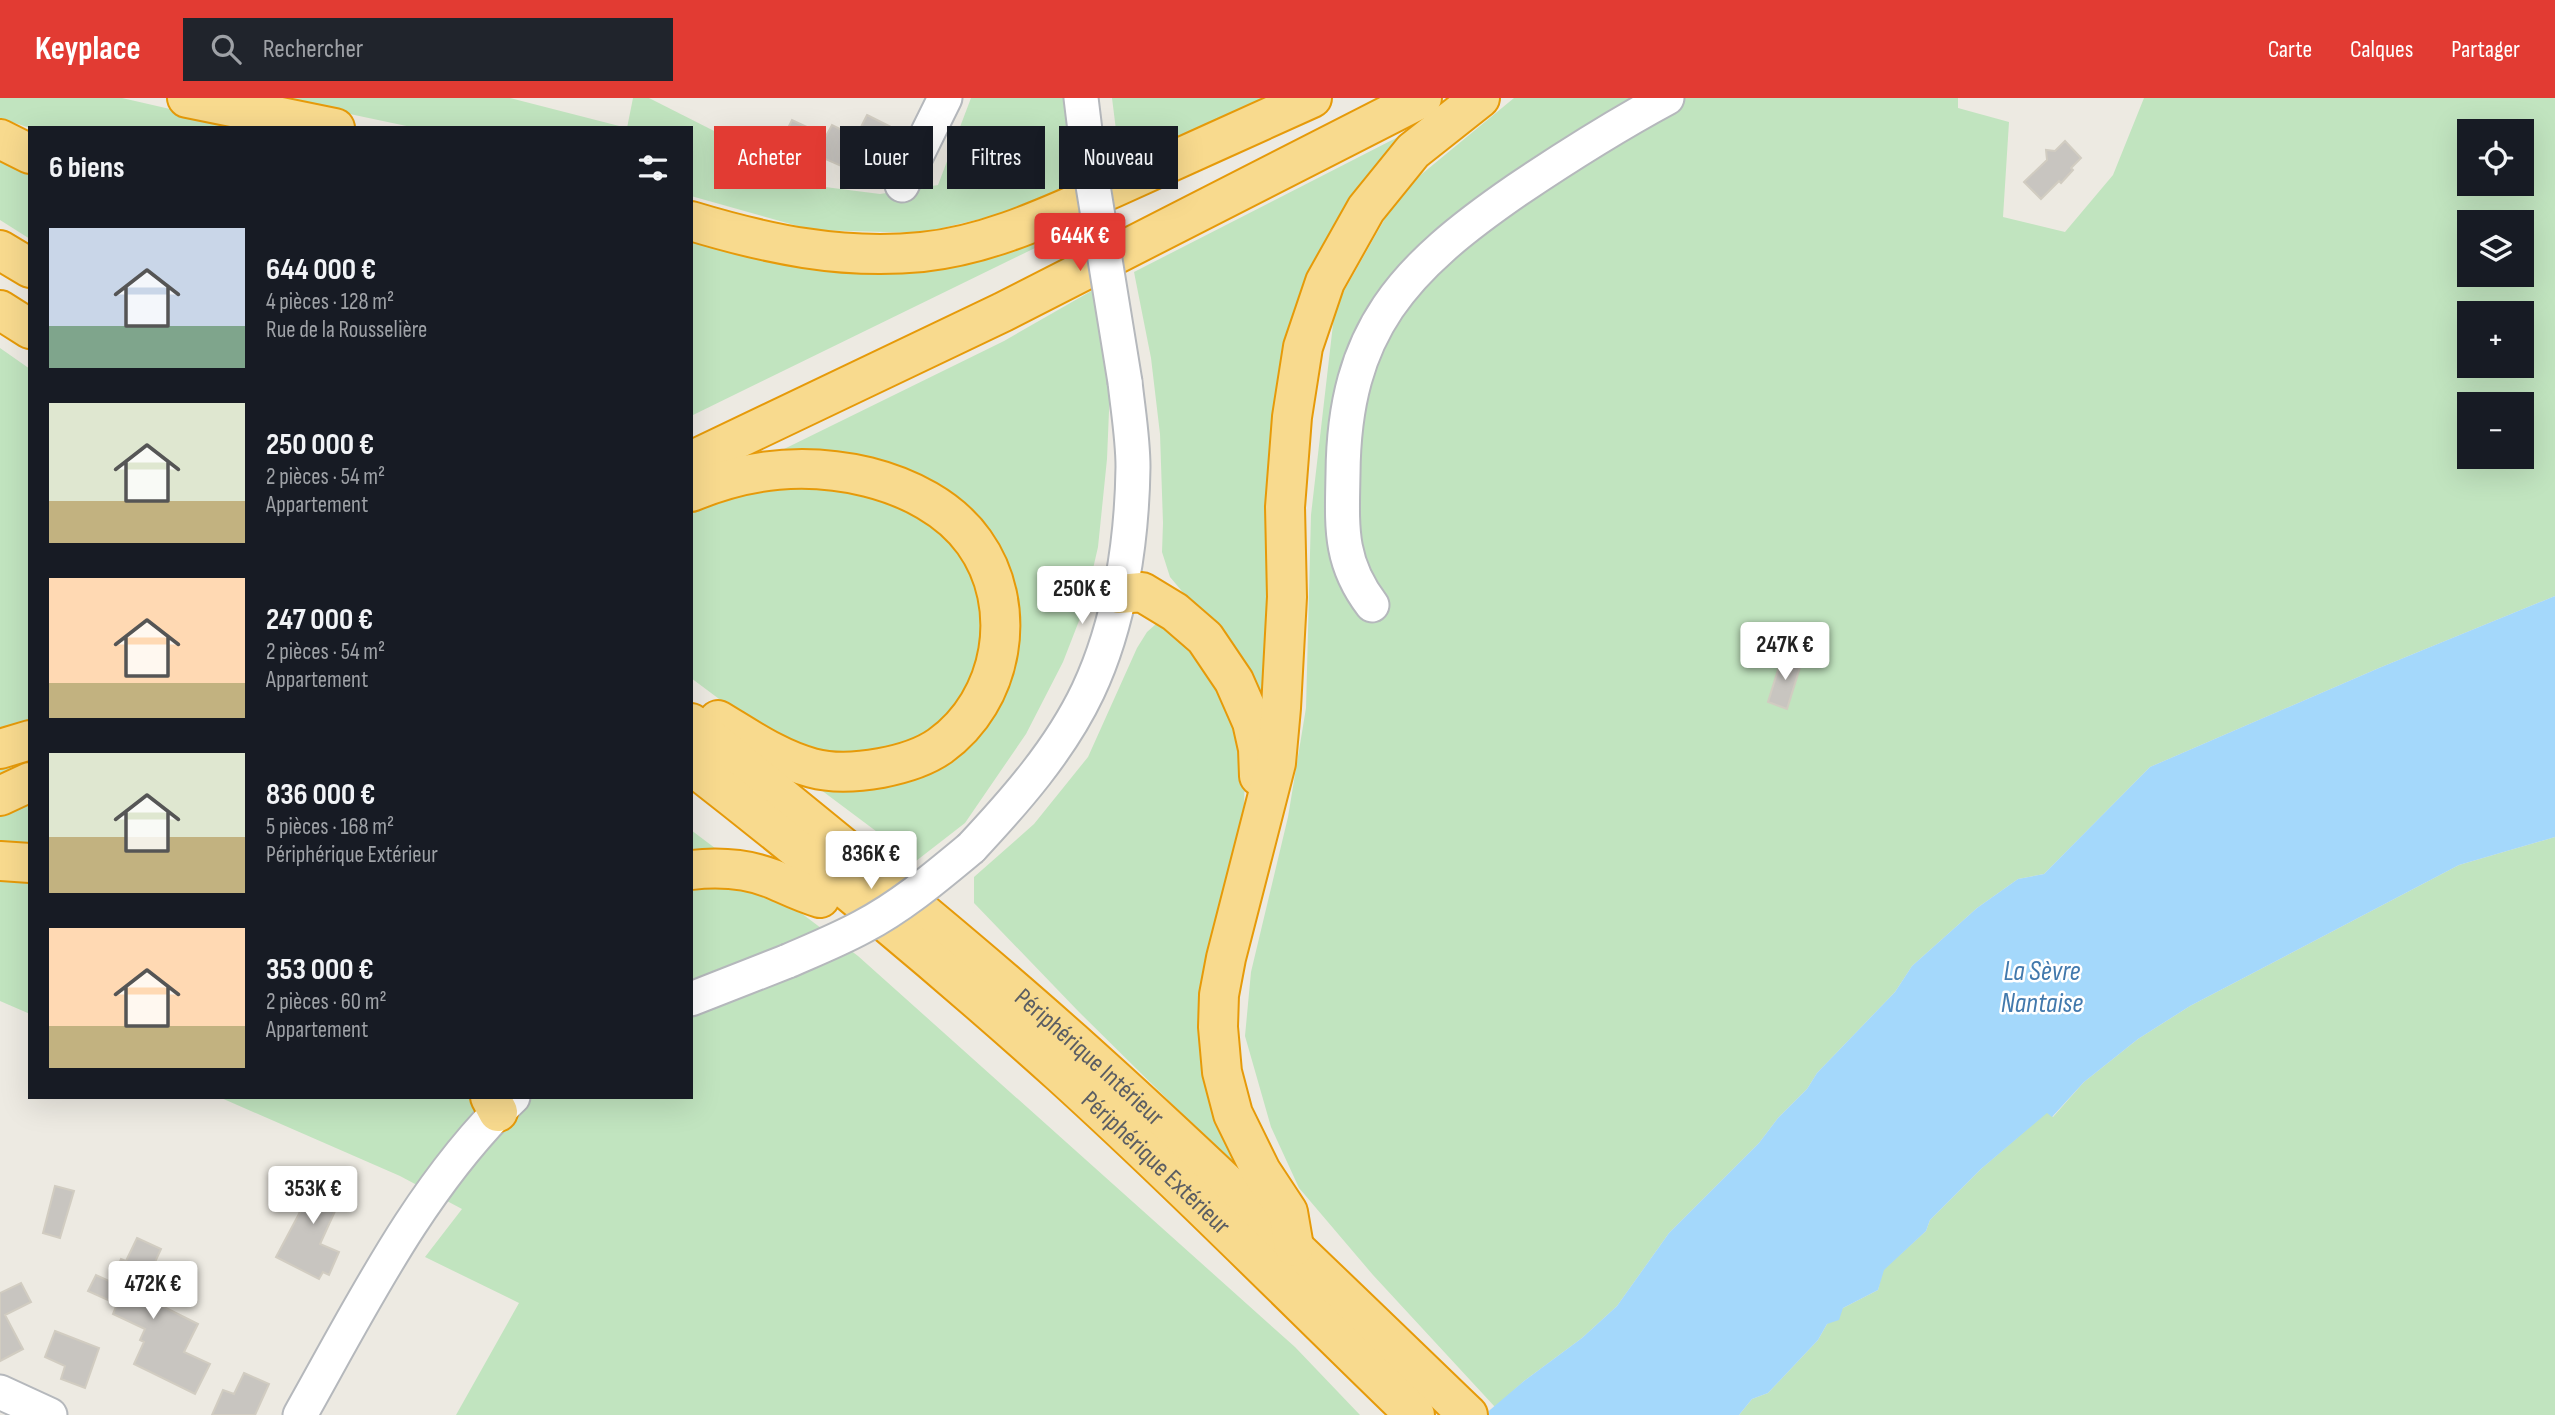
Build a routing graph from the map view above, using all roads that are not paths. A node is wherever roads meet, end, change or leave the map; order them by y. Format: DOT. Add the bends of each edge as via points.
graph roads {
  1 [pos="187,98"];
  2 [pos="945,98"];
  3 [pos="1081,98"];
  4 [pos="1312,98"];
  5 [pos="1368,98"];
  6 [pos="1422,98"];
  7 [pos="1480,98"];
  8 [pos="1667,98"];
  9 [pos="325,126"];
  10 [pos="931,126"];
  11 [pos="0,139"];
  12 [pos="28,152"];
  13 [pos="693,222"];
  14 [pos="0,250"];
  15 [pos="28,267"];
  16 [pos="0,286"];
  17 [pos="28,303"];
  18 [pos="0,310"];
  19 [pos="1003,312"];
  20 [pos="28,328"];
  21 [pos="0,335"];
  22 [pos="28,348"];
  23 [pos="693,440"];
  24 [pos="693,460"];
  25 [pos="693,475"];
  26 [pos="693,491"];
  27 [pos="1119,594"];
  28 [pos="1373,605"];
  29 [pos="693,721"];
  30 [pos="693,723"];
  31 [pos="28,741"];
  32 [pos="0,749"];
  33 [pos="28,763"];
  34 [pos="693,767"];
  35 [pos="0,776"];
  36 [pos="28,783"];
  37 [pos="0,796"];
  38 [pos="693,797"];
  39 [pos="1264,806"];
  40 [pos="0,861"];
  41 [pos="28,863"];
  42 [pos="693,870"];
  43 [pos="820,898"];
  44 [pos="693,998"];
  45 [pos="989,1011"];
  46 [pos="500,1102"];
  47 [pos="1294,1247"];
  48 [pos="1379,1354"];
  49 [pos="0,1392"];
  50 [pos="50,1415"];
  51 [pos="300,1415"];
  52 [pos="1415,1415"];
  53 [pos="1468,1415"];
  1 -- 9 [label="highway"];
  2 -- 10 [label="street"];
  3 -- 27 [label="street, bridge" via="1125,382 1133,466"];
  4 -- 13 [label="highway" via="1033,223 969,243 923,252 839,253 764,242"];
  5 -- 23 [label="highway"];
  6 -- 19 [label="highway"];
  7 -- 39 [label="highway" via="1413,151 1366,209 1325,282 1303,347 1285,507 1282,708 1276,763"];
  8 -- 28 [label="street" via="1566,157 1474,220 1404,283 1376,325 1359,363 1347,409 1342,508 1346,557 1357,586"];
  11 -- 12 [label="highway"];
  14 -- 15 [label="highway"];
  16 -- 17 [label="highway"];
  18 -- 20 [label="highway"];
  19 -- 24 [label="highway"];
  19 -- 25 [label="highway" via="898,372"];
  21 -- 22 [label="highway"];
  26 -- 29 [label="highway" via="739,475 794,467 852,473 904,489 947,514 974,542 990,570 1001,628 994,675 970,717 939,747 903,763 852,772 814,768 769,750 718,720"];
  27 -- 39 [label="highway" via="1142,592 1205,638 1234,681 1252,722"];
  27 -- 44 [label="street, bridge" via="1087,691 1041,767 971,848 929,883 862,927"];
  30 -- 47 [label="highway, Périphérique Intérieur" via="1025,1000"];
  31 -- 32 [label="highway"];
  33 -- 35 [label="highway"];
  34 -- 45 [label="highway, Périphérique Extérieur"];
  36 -- 37 [label="highway"];
  38 -- 43 [label="highway"];
  39 -- 47 [label="highway" via="1219,995 1222,1072 1233,1114 1288,1212"];
  40 -- 41 [label="highway"];
  42 -- 43 [label="highway" via="724,868 755,874"];
  43 -- 45 [label="highway" via="930,989"];
  45 -- 48 [label="highway, Périphérique Extérieur" via="1231,1234"];
  46 -- 51 [label="street" via="408,1229"];
  47 -- 48 [label="highway, Périphérique Intérieur"];
  48 -- 52 [label="highway, Périphérique Extérieur"];
  48 -- 53 [label="highway, Périphérique Intérieur"];
  49 -- 50 [label="street"];
}
